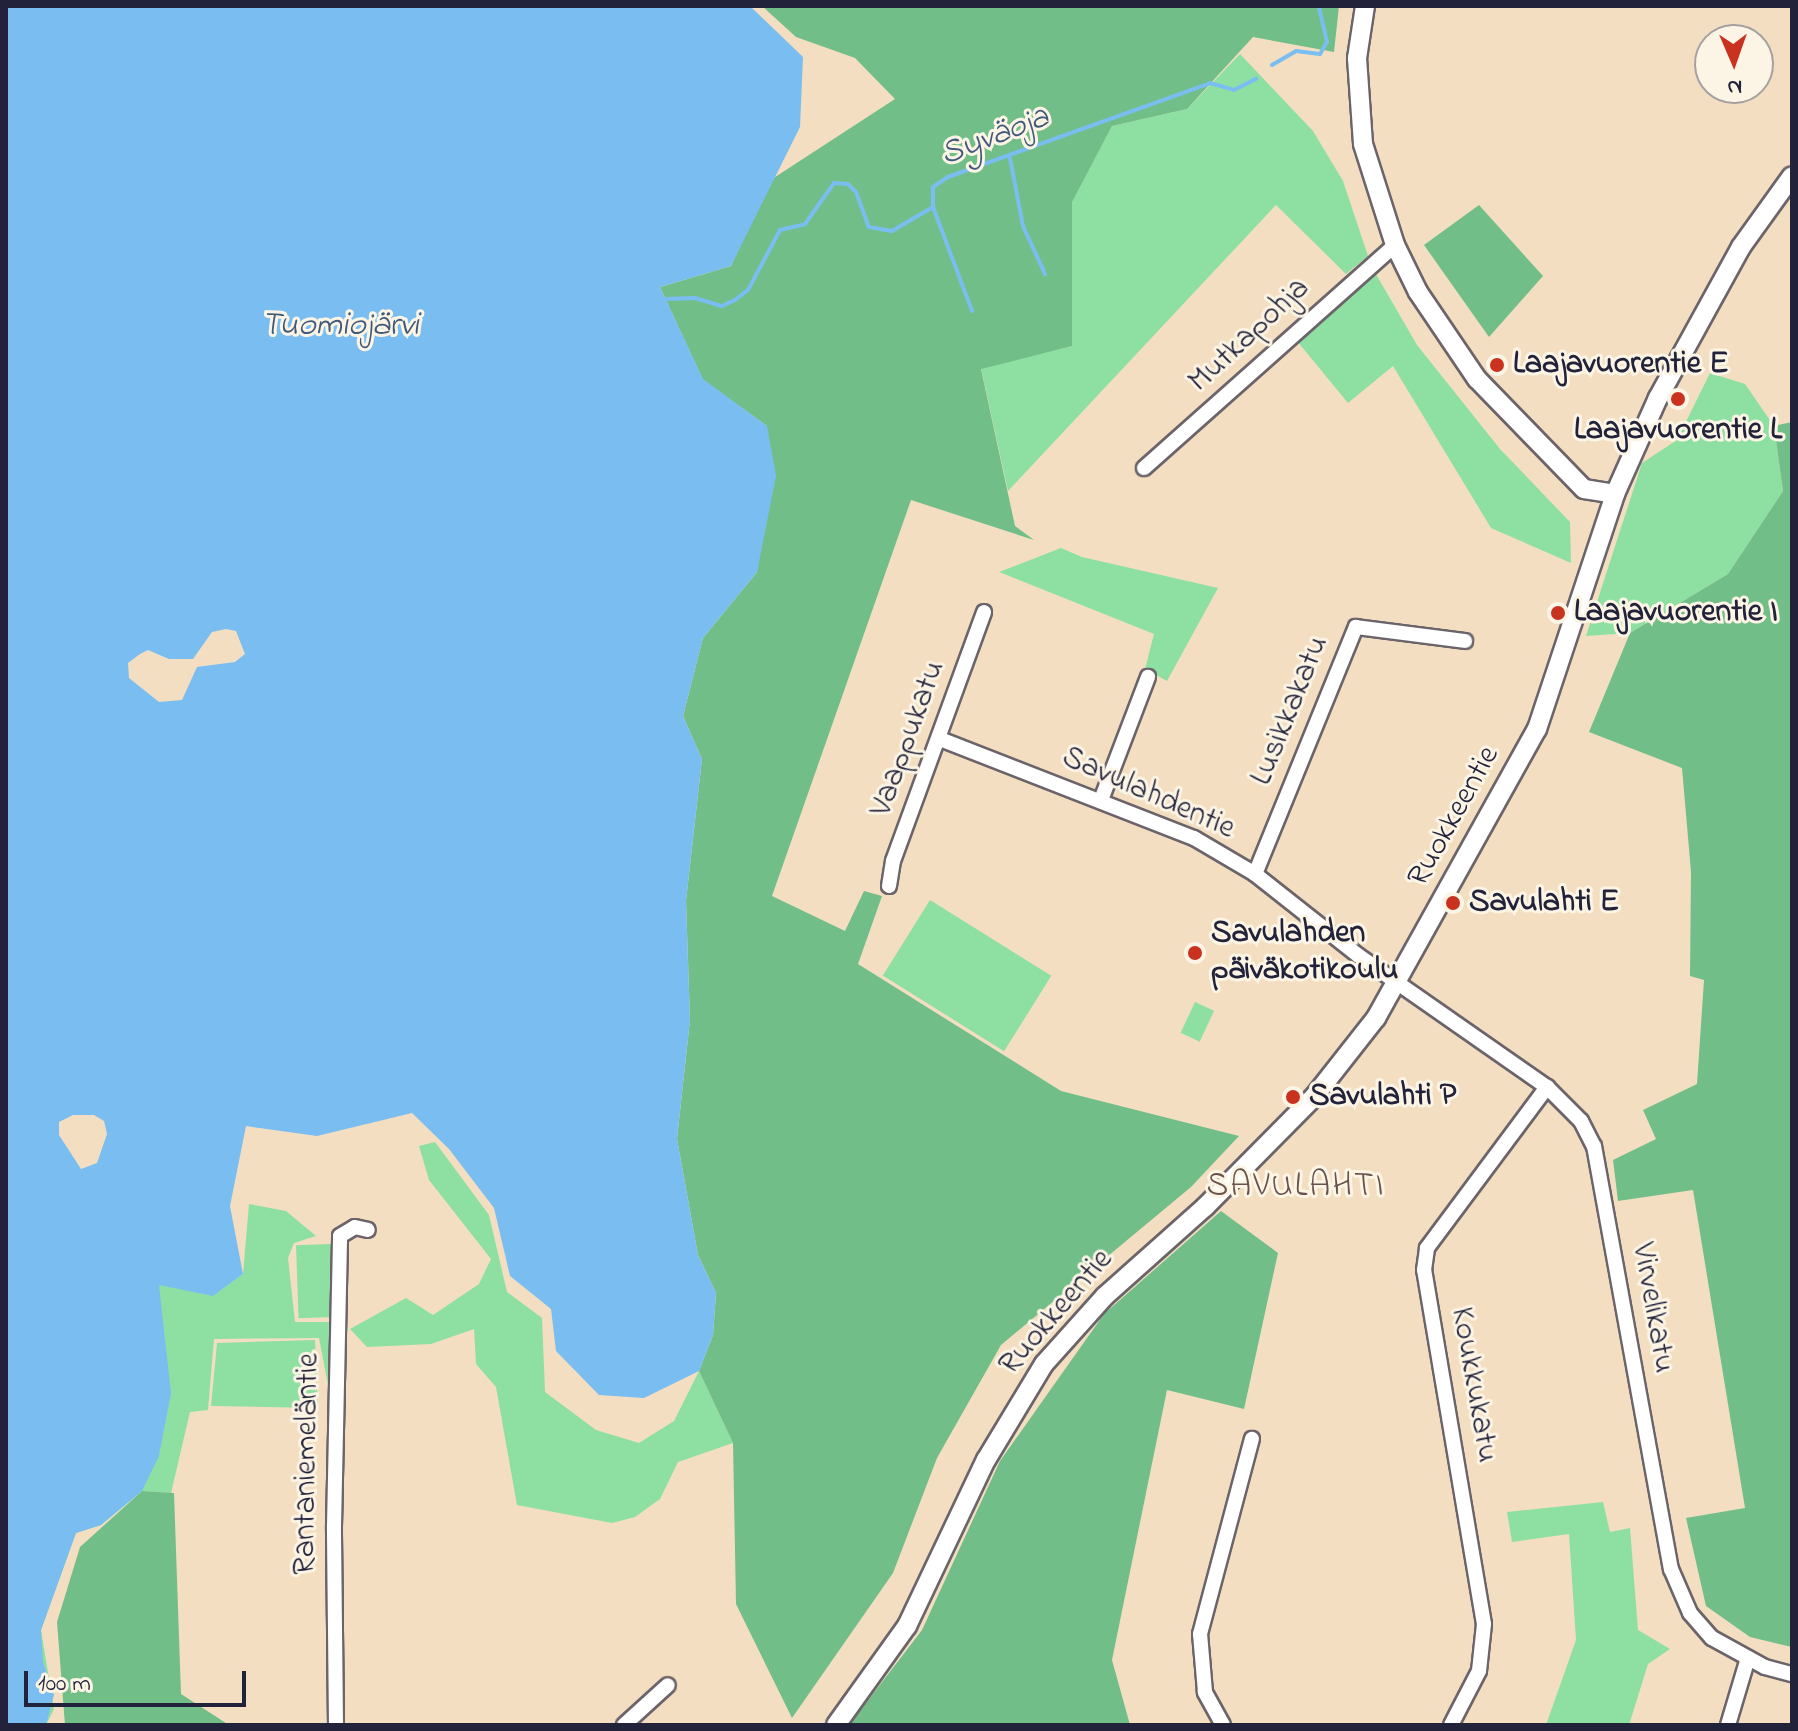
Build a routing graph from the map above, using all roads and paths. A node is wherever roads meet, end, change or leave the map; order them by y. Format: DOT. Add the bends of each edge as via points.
graph roads {
  1 [pos="1365,6"];
  2 [pos="1792,176"];
  3 [pos="1395,245"];
  4 [pos="1144,468"];
  5 [pos="1615,494"];
  6 [pos="984,612"];
  7 [pos="1465,641"];
  8 [pos="1148,677"];
  9 [pos="940,739"];
  10 [pos="1101,800"];
  11 [pos="1255,874"];
  12 [pos="889,886"];
  13 [pos="1397,981"];
  14 [pos="1547,1087"];
  15 [pos="368,1230"];
  16 [pos="1252,1439"];
  17 [pos="1748,1658"];
  18 [pos="1792,1674"];
  19 [pos="668,1685"];
  20 [pos="336,1725"];
  21 [pos="624,1725"];
  22 [pos="836,1725"];
  23 [pos="1223,1725"];
  24 [pos="1451,1725"];
  25 [pos="1728,1725"];
  1 -- 3 [label="street" via="1357,58 1363,144"];
  2 -- 5 [label="street, Ruokkeentie" via="1759,218 1692,330"];
  3 -- 4 [label="street, Mutkapohja"];
  3 -- 5 [label="street" via="1418,292 1477,379 1584,489"];
  5 -- 13 [label="street, Ruokkeentie" via="1537,729"];
  6 -- 9 [label="street, Vaappukatu"];
  7 -- 11 [label="street, Lusikkakatu" via="1356,627"];
  8 -- 10 [label="street"];
  9 -- 10 [label="street, Savulahdentie"];
  9 -- 12 [label="street, Vaappukatu" via="893,861"];
  10 -- 11 [label="street, Savulahdentie" via="1194,838"];
  11 -- 13 [label="street, Savulahdentie"];
  13 -- 14 [label="street, Virvelikatu"];
  13 -- 22 [label="street, Ruokkeentie" via="1353,1052 1313,1098 1205,1207 1105,1296 1044,1364 986,1460 907,1626"];
  14 -- 17 [label="street, Virvelikatu" via="1581,1121 1594,1146 1671,1569 1690,1613 1712,1638"];
  14 -- 24 [label="street, Koukkukatu" via="1427,1248 1424,1270 1484,1624 1479,1671"];
  15 -- 20 [label="street, Rantaniemeläntie" via="355,1227 340,1236"];
  16 -- 23 [label="street" via="1200,1634 1203,1683"];
  17 -- 18 [label="street, Virvelikatu"];
  17 -- 25 [label="street"];
  19 -- 21 [label="street"];
}
